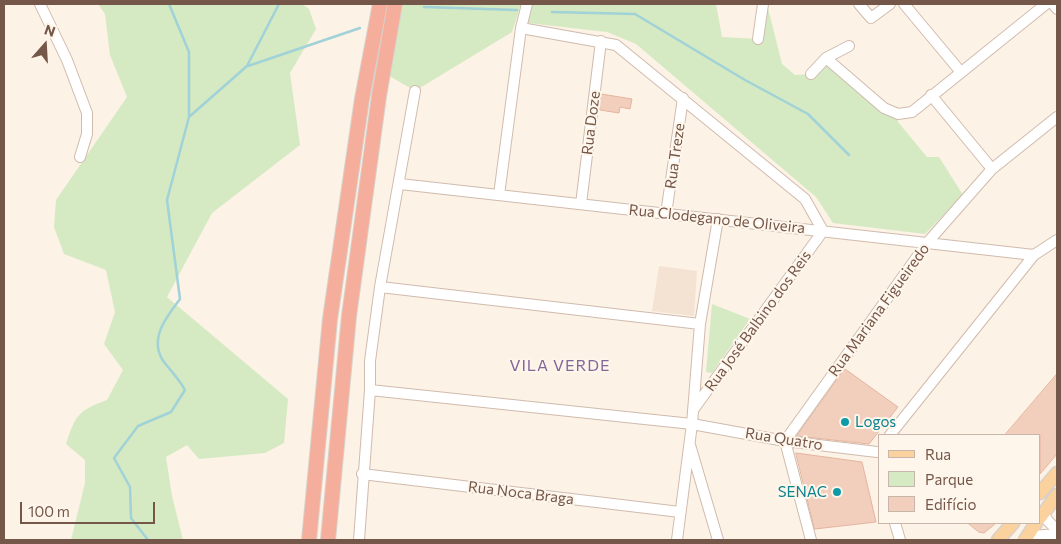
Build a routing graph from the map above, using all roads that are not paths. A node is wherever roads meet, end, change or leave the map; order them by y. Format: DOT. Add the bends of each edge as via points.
graph roads {
  1 [pos="40,4"];
  2 [pos="380,4"];
  3 [pos="396,4"];
  4 [pos="527,4"];
  5 [pos="763,4"];
  6 [pos="858,4"];
  7 [pos="890,4"];
  8 [pos="904,4"];
  9 [pos="1046,4"];
  10 [pos="1053,4"];
  11 [pos="1057,10"];
  12 [pos="521,28"];
  13 [pos="758,39"];
  14 [pos="600,41"];
  15 [pos="849,46"];
  16 [pos="826,58"];
  17 [pos="960,72"];
  18 [pos="811,74"];
  19 [pos="415,91"];
  20 [pos="931,95"];
  21 [pos="683,98"];
  22 [pos="1057,118"];
  23 [pos="80,157"];
  24 [pos="992,169"];
  25 [pos="400,184"];
  26 [pos="499,195"];
  27 [pos="581,204"];
  28 [pos="666,214"];
  29 [pos="718,220"];
  30 [pos="823,231"];
  31 [pos="1057,240"];
  32 [pos="928,243"];
  33 [pos="1034,255"];
  34 [pos="380,287"];
  35 [pos="700,324"];
  36 [pos="370,390"];
  37 [pos="693,410"];
  38 [pos="692,424"];
  39 [pos="891,434"];
  40 [pos="689,440"];
  41 [pos="785,440"];
  42 [pos="878,454"];
  43 [pos="362,474"];
  44 [pos="1057,474"];
  45 [pos="1041,492"];
  46 [pos="1057,496"];
  47 [pos="680,512"];
  48 [pos="1041,517"];
  49 [pos="1041,518"];
  50 [pos="895,524"];
  51 [pos="1012,524"];
  52 [pos="1036,524"];
  53 [pos="1057,530"];
  54 [pos="1057,534"];
  55 [pos="309,540"];
  56 [pos="328,540"];
  57 [pos="359,540"];
  58 [pos="677,540"];
  59 [pos="718,540"];
  60 [pos="811,540"];
  61 [pos="900,540"];
  62 [pos="998,540"];
  63 [pos="1026,540"];
  1 -- 23 [label="street" via="67,60 87,113 87,134"];
  2 -- 55 [label="highway" via="362,99 330,319"];
  3 -- 56 [label="highway" via="379,96 349,316"];
  4 -- 12 [label="street"];
  5 -- 13 [label="street"];
  6 -- 7 [label="street" via="871,18"];
  8 -- 17 [label="street"];
  9 -- 17 [label="street"];
  10 -- 11 [label="street"];
  12 -- 14 [label="street"];
  12 -- 26 [label="street"];
  14 -- 21 [label="street" via="616,45"];
  14 -- 27 [label="street, Rua Doze"];
  15 -- 16 [label="street"];
  16 -- 18 [label="street"];
  16 -- 20 [label="street" via="884,108 898,114 912,112"];
  17 -- 20 [label="street"];
  19 -- 25 [label="street"];
  20 -- 24 [label="street"];
  21 -- 28 [label="street, Rua Treze"];
  21 -- 30 [label="street" via="806,199"];
  22 -- 24 [label="street, Rua Mariana Figueiredo"];
  24 -- 32 [label="street, Rua Mariana Figueiredo"];
  25 -- 26 [label="street, Rua Clodegano de Oliveira"];
  25 -- 34 [label="street"];
  26 -- 27 [label="street, Rua Clodegano de Oliveira"];
  27 -- 28 [label="street, Rua Clodegano de Oliveira"];
  28 -- 29 [label="street, Rua Clodegano de Oliveira"];
  29 -- 30 [label="street, Rua Clodegano de Oliveira"];
  29 -- 35 [label="street"];
  30 -- 32 [label="street, Rua Clodegano de Oliveira"];
  30 -- 37 [label="street, Rua José Balbino dos Reis"];
  31 -- 33 [label="street"];
  32 -- 33 [label="street, Rua Clodegano de Oliveira"];
  32 -- 41 [label="street, Rua Mariana Figueiredo"];
  33 -- 39 [label="street"];
  34 -- 35 [label="street"];
  34 -- 36 [label="street" via="370,361"];
  35 -- 37 [label="street"];
  36 -- 38 [label="street, Rua Quatro"];
  36 -- 43 [label="street"];
  37 -- 38 [label="street"];
  38 -- 40 [label="street"];
  38 -- 41 [label="street, Rua Quatro"];
  40 -- 47 [label="street"];
  40 -- 59 [label="street"];
  41 -- 42 [label="street, Rua Quatro"];
  41 -- 60 [label="street"];
  43 -- 47 [label="street, Rua Noca Braga"];
  43 -- 57 [label="street"];
  44 -- 45 [label="main road"];
  46 -- 48 [label="main road"];
  47 -- 58 [label="street"];
  49 -- 53 [label="street"];
  50 -- 61 [label="street"];
  51 -- 62 [label="main road"];
  52 -- 63 [label="main road"];
  54 -- 63 [label="street" via="1033,536"];
}
